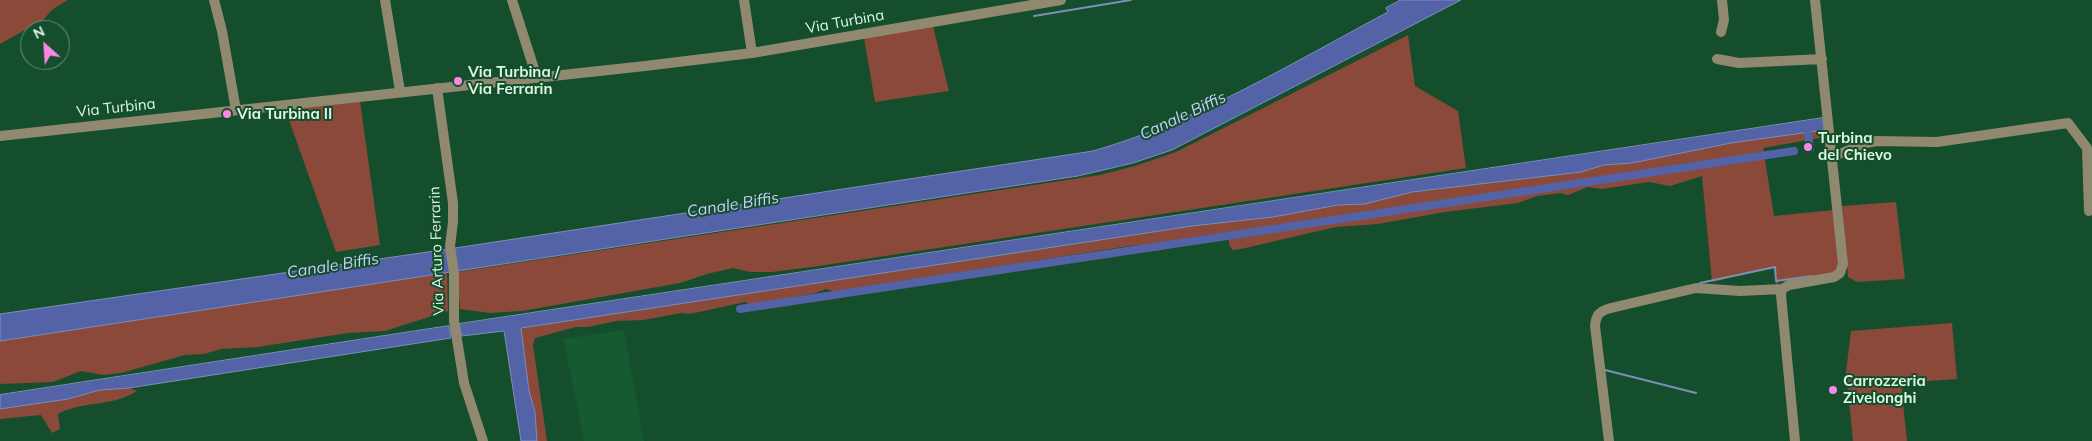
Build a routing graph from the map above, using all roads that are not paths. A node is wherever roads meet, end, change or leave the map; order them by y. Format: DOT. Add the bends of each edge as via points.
graph roads {
  1 [pos="214,0"];
  2 [pos="385,0"];
  3 [pos="512,0"];
  4 [pos="744,0"];
  5 [pos="1061,0"];
  6 [pos="1722,0"];
  7 [pos="1815,0"];
  8 [pos="1721,32"];
  9 [pos="752,53"];
  10 [pos="1717,60"];
  11 [pos="1822,60"];
  12 [pos="537,78"];
  13 [pos="437,88"];
  14 [pos="400,91"];
  15 [pos="236,110"];
  16 [pos="0,136"];
  17 [pos="1832,158"];
  18 [pos="2089,211"];
  19 [pos="1782,289"];
  20 [pos="483,441"];
  21 [pos="1609,441"];
  22 [pos="1795,441"];
  1 -- 15 [label="street"];
  2 -- 14 [label="street"];
  3 -- 12 [label="street"];
  4 -- 9 [label="street"];
  5 -- 9 [label="street, Via Turbina"];
  6 -- 8 [label="street" via="1724,20"];
  7 -- 11 [label="street"];
  9 -- 12 [label="street, Via Turbina"];
  10 -- 11 [label="street" via="1739,63"];
  11 -- 17 [label="street"];
  12 -- 13 [label="street, Via Turbina"];
  13 -- 14 [label="street, Via Turbina"];
  13 -- 20 [label="street, Via Arturo Ferrarin" via="453,203 450,246 454,273 454,320 464,383"];
  14 -- 15 [label="street, Via Turbina"];
  15 -- 16 [label="street, Via Turbina"];
  17 -- 18 [label="street" via="1877,141 1936,142 2068,123 2086,148"];
  17 -- 19 [label="street" via="1843,264 1840,273"];
  19 -- 21 [label="street" via="1696,288 1599,313 1595,326"];
  19 -- 22 [label="street"];
}
